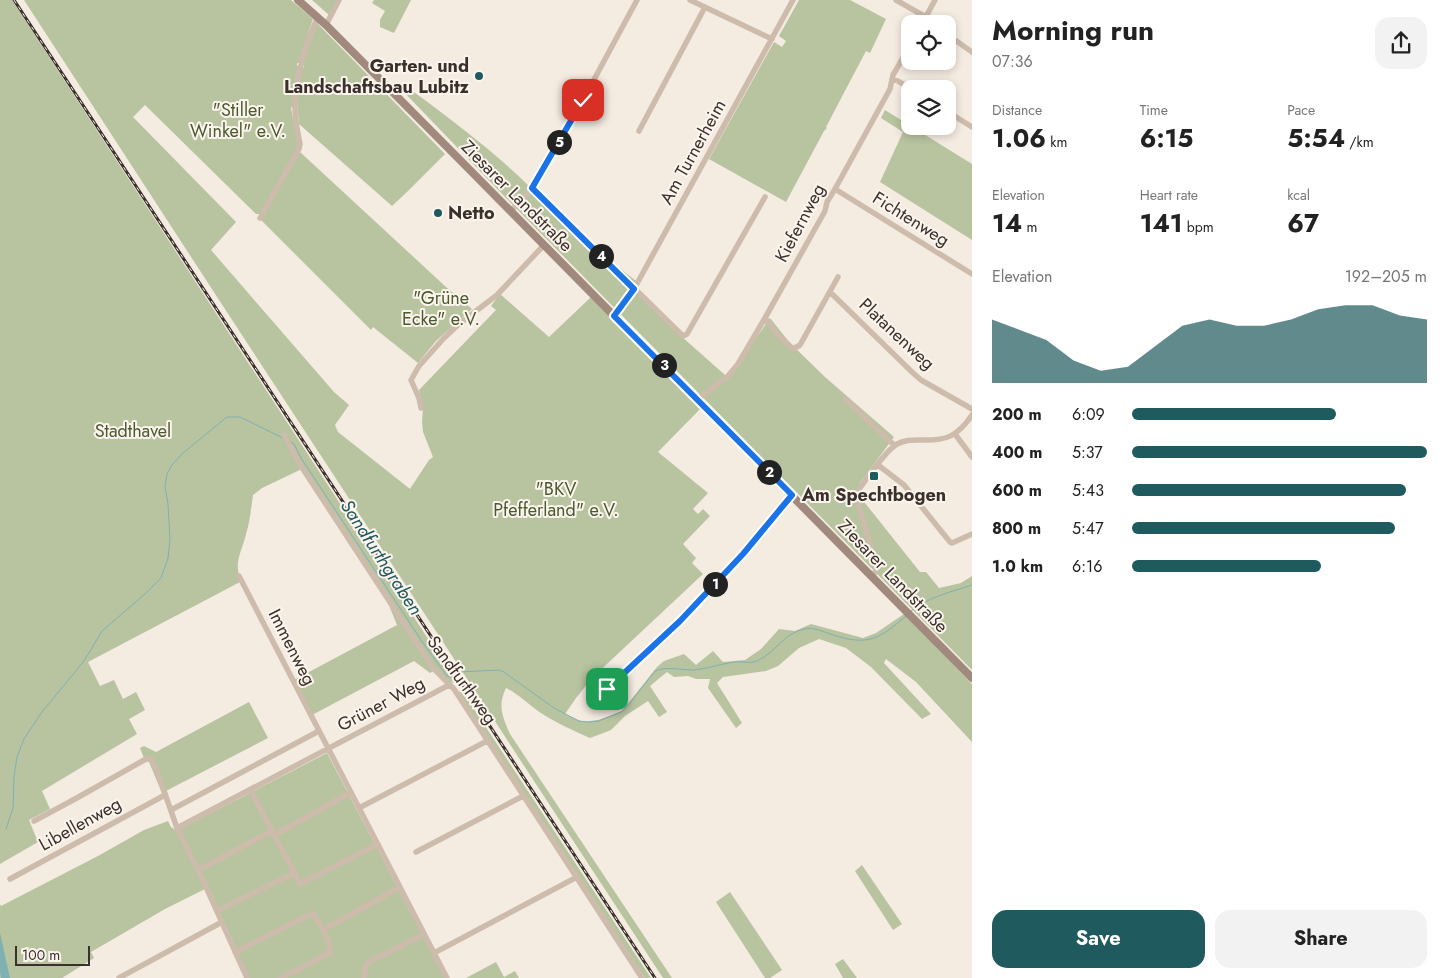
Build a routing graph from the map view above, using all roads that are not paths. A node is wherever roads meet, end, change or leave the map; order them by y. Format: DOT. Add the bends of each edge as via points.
graph roads {
  1 [pos="298,0"];
  2 [pos="339,0"];
  3 [pos="637,0"];
  4 [pos="690,0"];
  5 [pos="793,0"];
  6 [pos="896,0"];
  7 [pos="935,0"];
  8 [pos="705,7"];
  9 [pos="917,15"];
  10 [pos="927,15"];
  11 [pos="318,17"];
  12 [pos="326,25"];
  13 [pos="772,39"];
  14 [pos="956,41"];
  15 [pos="972,52"];
  16 [pos="901,62"];
  17 [pos="892,79"];
  18 [pos="901,82"];
  19 [pos="956,117"];
  20 [pos="972,127"];
  21 [pos="639,131"];
  22 [pos="532,188"];
  23 [pos="834,189"];
  24 [pos="765,197"];
  25 [pos="511,211"];
  26 [pos="260,218"];
  27 [pos="544,245"];
  28 [pos="972,274"];
  29 [pos="838,277"];
  30 [pos="634,289"];
  31 [pos="830,292"];
  32 [pos="614,316"];
  33 [pos="765,318"];
  34 [pos="845,399"];
  35 [pos="697,400"];
  36 [pos="421,408"];
  37 [pos="972,409"];
  38 [pos="972,415"];
  39 [pos="956,434"];
  40 [pos="284,435"];
  41 [pos="894,445"];
  42 [pos="972,457"];
  43 [pos="878,465"];
  44 [pos="792,495"];
  45 [pos="972,534"];
  46 [pos="238,576"];
  47 [pos="873,577"];
  48 [pos="972,678"];
  49 [pos="448,685"];
  50 [pos="607,689"];
  51 [pos="319,731"];
  52 [pos="487,741"];
  53 [pos="328,749"];
  54 [pos="251,791"];
  55 [pos="351,792"];
  56 [pos="165,795"];
  57 [pos="523,796"];
  58 [pos="359,808"];
  59 [pos="171,810"];
  60 [pos="34,821"];
  61 [pos="177,828"];
  62 [pos="273,833"];
  63 [pos="378,844"];
  64 [pos="416,852"];
  65 [pos="198,870"];
  66 [pos="294,873"];
  67 [pos="577,877"];
  68 [pos="10,879"];
  69 [pos="400,887"];
  70 [pos="217,910"];
  71 [pos="222,922"];
  72 [pos="323,930"];
  73 [pos="424,934"];
  74 [pos="235,952"];
  75 [pos="434,953"];
  76 [pos="119,978"];
  77 [pos="247,978"];
  78 [pos="281,978"];
  79 [pos="364,978"];
  80 [pos="447,978"];
  81 [pos="642,978"];
  1 -- 11 [label="main road, Ziesarer Landstraße"];
  2 -- 12 [label="street"];
  3 -- 22 [label="street"];
  4 -- 8 [label="street"];
  5 -- 13 [label="street, Am Turnerheim"];
  6 -- 9 [label="street"];
  7 -- 10 [label="street"];
  8 -- 13 [label="street"];
  8 -- 21 [label="street"];
  11 -- 12 [label="main road, Ziesarer Landstraße"];
  11 -- 26 [label="street" via="300,66 295,100 299,149"];
  12 -- 25 [label="main road, Ziesarer Landstraße"];
  13 -- 30 [label="street, Am Turnerheim"];
  14 -- 15 [label="street"];
  16 -- 17 [label="street, Kiefernweg"];
  17 -- 18 [label="street"];
  17 -- 23 [label="street, Kiefernweg" via="890,89"];
  19 -- 20 [label="street"];
  22 -- 25 [label="street"];
  22 -- 30 [label="street, Ziesarer Landstraße"];
  23 -- 28 [label="street, Fichtenweg"];
  23 -- 33 [label="street, Kiefernweg"];
  24 -- 30 [label="street, Ziesarer Landstraße" via="687,334 682,336"];
  25 -- 27 [label="main road, Ziesarer Landstraße"];
  27 -- 32 [label="main road, Ziesarer Landstraße"];
  27 -- 36 [label="street" via="497,294 444,338 419,366 411,380"];
  29 -- 31 [label="street"];
  30 -- 32 [label="street, Am Turnerheim"];
  31 -- 33 [label="street" via="800,345 793,349"];
  31 -- 37 [label="street, Platanenweg" via="921,380"];
  32 -- 35 [label="main road, Ziesarer Landstraße"];
  33 -- 35 [label="street, Kiefernweg" via="733,371"];
  34 -- 41 [label="street"];
  35 -- 44 [label="main road, Ziesarer Landstraße"];
  38 -- 39 [label="street"];
  39 -- 41 [label="street" via="940,440 908,440"];
  39 -- 42 [label="street"];
  40 -- 49 [label="street, Sandfurthweg" via="433,668"];
  41 -- 43 [label="street"];
  43 -- 45 [label="street" via="904,485 950,542"];
  43 -- 47 [label="street" via="860,488 858,497 876,566"];
  44 -- 47 [label="main road, Ziesarer Landstraße"];
  44 -- 50 [label="street" via="743,554 680,621"];
  46 -- 51 [label="street, Immenweg"];
  47 -- 48 [label="main road, Ziesarer Landstraße"];
  49 -- 52 [label="street, Sandfurthweg"];
  49 -- 53 [label="street, Grüner Weg"];
  51 -- 53 [label="street, Immenweg"];
  51 -- 59 [label="street"];
  52 -- 57 [label="street, Sandfurthweg"];
  52 -- 58 [label="street, Sandfurthweg"];
  53 -- 54 [label="street"];
  53 -- 55 [label="street, Immenweg"];
  54 -- 61 [label="street"];
  54 -- 62 [label="street"];
  55 -- 58 [label="street, Immenweg"];
  55 -- 62 [label="street"];
  56 -- 59 [label="street, Libellenweg"];
  56 -- 60 [label="street, Libellenweg" via="151,758"];
  56 -- 68 [label="street, Libellenweg"];
  57 -- 64 [label="street"];
  57 -- 67 [label="street, Sandfurthweg"];
  58 -- 63 [label="street, Immenweg"];
  59 -- 61 [label="street, Libellenweg"];
  61 -- 65 [label="street, Libellenweg"];
  62 -- 65 [label="street"];
  62 -- 66 [label="street"];
  63 -- 66 [label="street" via="300,884"];
  63 -- 69 [label="street, Immenweg"];
  65 -- 70 [label="street, Libellenweg"];
  66 -- 70 [label="street"];
  67 -- 75 [label="street"];
  67 -- 81 [label="street, Sandfurthweg"];
  69 -- 72 [label="street"];
  69 -- 73 [label="street, Immenweg"];
  70 -- 71 [label="street, Libellenweg"];
  71 -- 74 [label="street, Libellenweg"];
  71 -- 76 [label="street"];
  72 -- 74 [label="street" via="311,913"];
  72 -- 78 [label="street" via="330,953"];
  73 -- 75 [label="street, Immenweg"];
  73 -- 79 [label="street" via="369,962"];
  74 -- 77 [label="street, Libellenweg"];
  75 -- 80 [label="street, Immenweg"];
}
